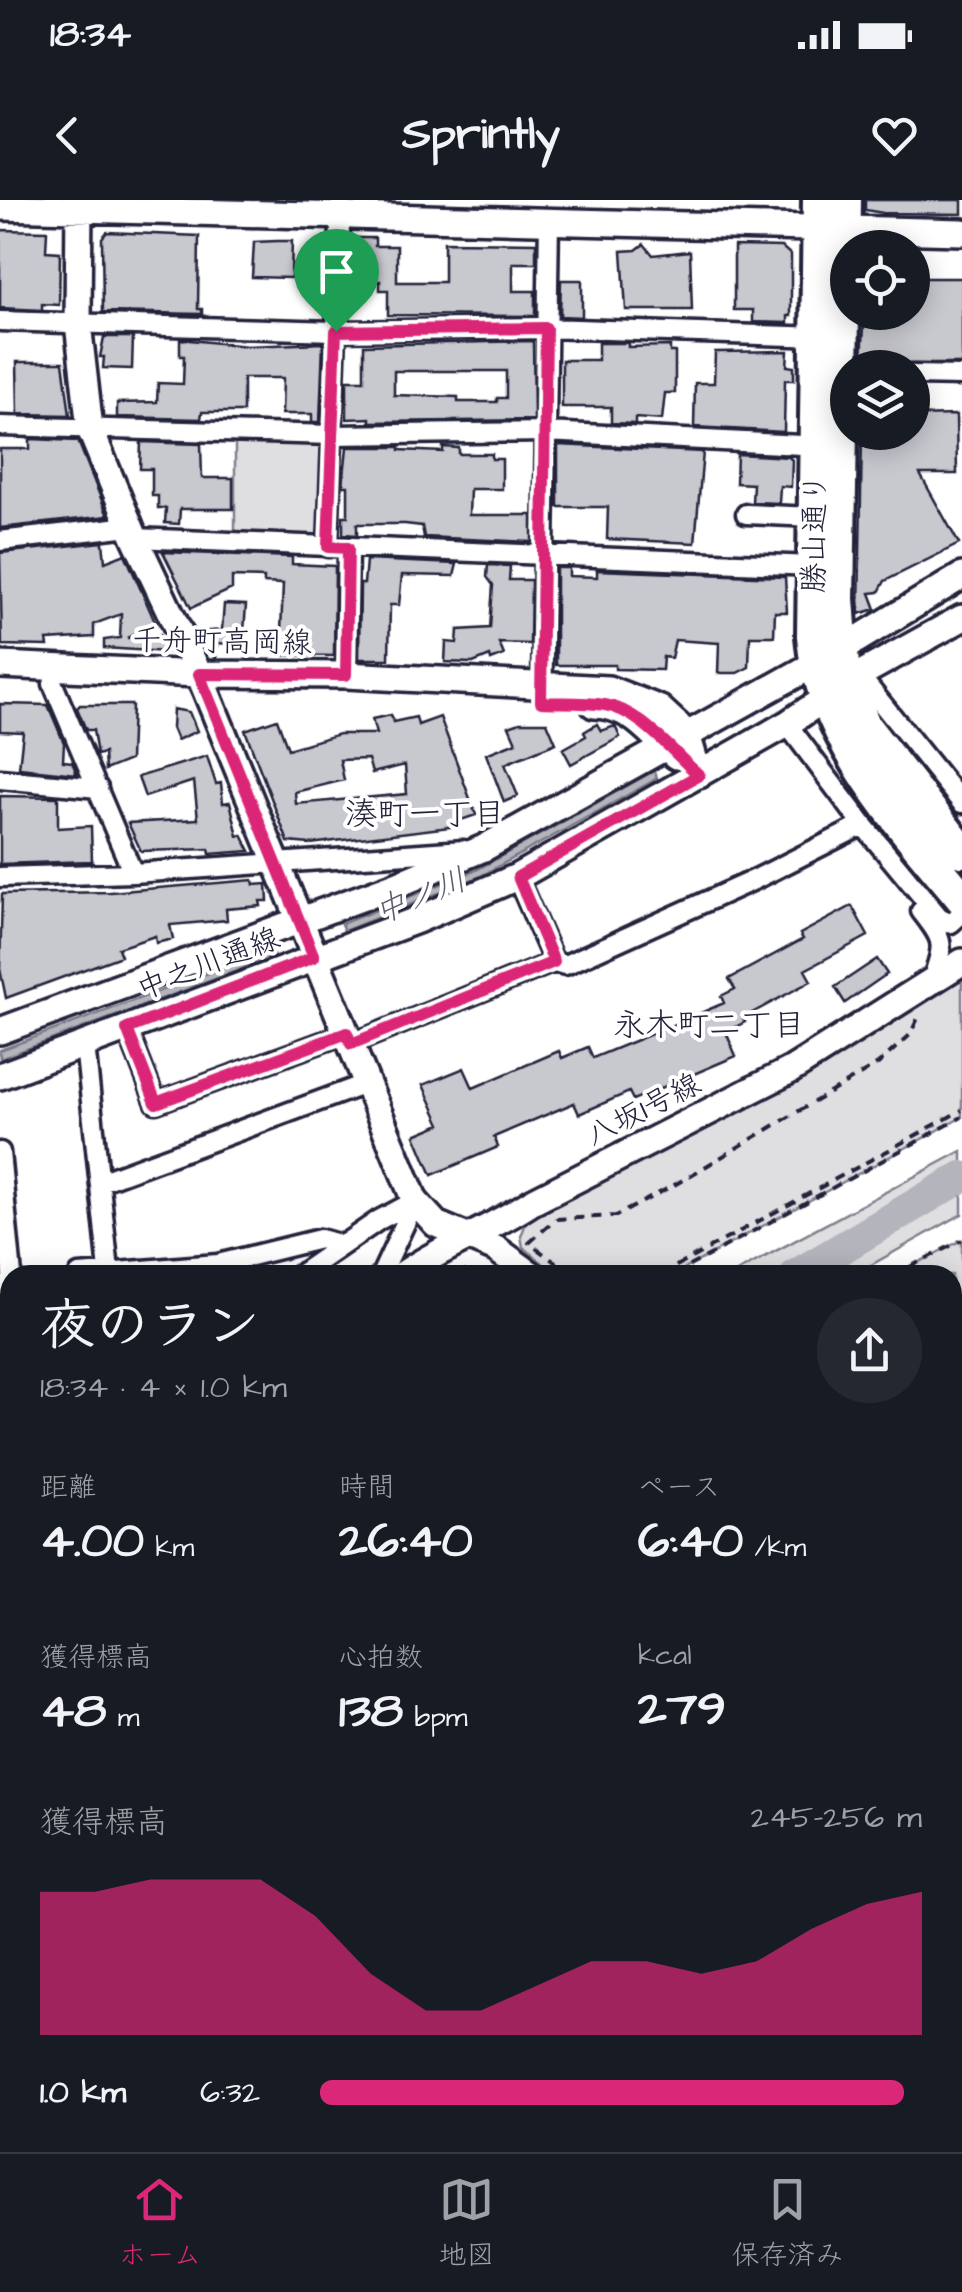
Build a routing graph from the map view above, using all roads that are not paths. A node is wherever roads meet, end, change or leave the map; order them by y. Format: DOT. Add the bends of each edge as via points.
graph roads {
  1 [pos="79,204"];
  2 [pos="0,207"];
  3 [pos="340,208"];
  4 [pos="832,215"];
  5 [pos="550,219"];
  6 [pos="962,232"];
  7 [pos="0,320"];
  8 [pos="78,324"];
  9 [pos="546,328"];
  10 [pos="336,331"];
  11 [pos="830,337"];
  12 [pos="832,350"];
  13 [pos="930,375"];
  14 [pos="962,376"];
  15 [pos="0,426"];
  16 [pos="90,429"];
  17 [pos="546,432"];
  18 [pos="334,435"];
  19 [pos="830,436"];
  20 [pos="829,446"];
  21 [pos="746,514"];
  22 [pos="814,517"];
  23 [pos="132,532"];
  24 [pos="0,541"];
  25 [pos="328,547"];
  26 [pos="348,548"];
  27 [pos="543,552"];
  28 [pos="813,566"];
  29 [pos="962,576"];
  30 [pos="962,618"];
  31 [pos="0,665"];
  32 [pos="837,674"];
  33 [pos="49,676"];
  34 [pos="201,681"];
  35 [pos="0,682"];
  36 [pos="346,683"];
  37 [pos="541,694"];
  38 [pos="787,724"];
  39 [pos="676,741"];
  40 [pos="699,775"];
  41 [pos="0,779"];
  42 [pos="954,779"];
  43 [pos="98,788"];
  44 [pos="938,822"];
  45 [pos="863,825"];
  46 [pos="484,848"];
  47 [pos="962,850"];
  48 [pos="276,864"];
  49 [pos="133,873"];
  50 [pos="0,877"];
  51 [pos="518,877"];
  52 [pos="917,890"];
  53 [pos="962,898"];
  54 [pos="962,913"];
  55 [pos="300,919"];
  56 [pos="314,957"];
  57 [pos="554,962"];
  58 [pos="962,962"];
  59 [pos="932,981"];
  60 [pos="2,1025"];
  61 [pos="127,1029"];
  62 [pos="349,1039"];
  63 [pos="85,1045"];
  64 [pos="0,1076"];
  65 [pos="368,1083"];
  66 [pos="0,1152"];
  67 [pos="100,1182"];
  68 [pos="415,1202"];
  69 [pos="465,1239"];
  70 [pos="341,1245"];
  71 [pos="11,1265"];
  72 [pos="108,1265"];
  73 [pos="202,1265"];
  74 [pos="313,1265"];
  75 [pos="385,1265"];
  76 [pos="416,1265"];
  77 [pos="530,1265"];
  1 -- 2 [label="street"];
  1 -- 3 [label="street"];
  1 -- 8 [label="street"];
  3 -- 5 [label="street"];
  3 -- 10 [label="street"];
  4 -- 5 [label="street" via="576,212"];
  4 -- 6 [label="street"];
  4 -- 11 [label="highway, 勝山通り"];
  5 -- 9 [label="street"];
  7 -- 8 [label="street"];
  8 -- 10 [label="street"];
  8 -- 16 [label="street"];
  9 -- 10 [label="street"];
  9 -- 11 [label="street"];
  9 -- 17 [label="street"];
  10 -- 18 [label="street"];
  11 -- 12 [label="highway, 勝山通り"];
  13 -- 14 [label="street"];
  15 -- 16 [label="street"];
  16 -- 18 [label="street"];
  16 -- 23 [label="street"];
  17 -- 18 [label="street"];
  17 -- 20 [label="street"];
  17 -- 27 [label="street"];
  18 -- 25 [label="street"];
  19 -- 20 [label="highway, 勝山通り"];
  20 -- 22 [label="highway, 勝山通り"];
  20 -- 32 [label="highway, 勝山通り"];
  21 -- 22 [label="street"];
  22 -- 28 [label="highway, 勝山通り"];
  23 -- 24 [label="street"];
  23 -- 25 [label="street"];
  23 -- 34 [label="street"];
  25 -- 26 [label="street"];
  26 -- 27 [label="street"];
  26 -- 36 [label="street"];
  27 -- 28 [label="street"];
  27 -- 37 [label="street"];
  28 -- 32 [label="highway, 勝山通り"];
  29 -- 32 [label="street, 中之川通線"];
  30 -- 32 [label="street, 中之川通線"];
  31 -- 33 [label="street, 千舟町高岡線"];
  32 -- 38 [label="street, 中之川通線"];
  32 -- 39 [label="street, 中之川通線"];
  32 -- 42 [label="street"];
  32 -- 44 [label="highway, 勝山通り" via="848,746"];
  33 -- 34 [label="street, 千舟町高岡線"];
  33 -- 35 [label="street, 千舟町高岡線"];
  33 -- 43 [label="street"];
  34 -- 36 [label="street, 千舟町高岡線"];
  34 -- 48 [label="street"];
  36 -- 37 [label="street, 千舟町高岡線"];
  37 -- 39 [label="street, 千舟町高岡線" via="608,689 633,696 660,709"];
  38 -- 40 [label="street, 中之川通線"];
  38 -- 45 [label="street"];
  39 -- 40 [label="street"];
  39 -- 46 [label="street, 中之川通線"];
  40 -- 51 [label="street, 中之川通線"];
  41 -- 43 [label="street"];
  42 -- 44 [label="street"];
  43 -- 49 [label="street"];
  44 -- 47 [label="highway"];
  44 -- 53 [label="highway"];
  45 -- 52 [label="street"];
  45 -- 57 [label="street" via="565,965"];
  46 -- 48 [label="street"];
  46 -- 55 [label="street, 中之川通線"];
  48 -- 49 [label="street"];
  48 -- 55 [label="street"];
  49 -- 50 [label="street"];
  51 -- 56 [label="street, 中之川通線"];
  51 -- 57 [label="street"];
  52 -- 54 [label="street" via="939,917 951,923"];
  52 -- 59 [label="street" via="918,908 943,942"];
  55 -- 56 [label="street"];
  55 -- 60 [label="street, 中之川通線"];
  56 -- 61 [label="street, 中之川通線"];
  56 -- 62 [label="street"];
  57 -- 62 [label="street"];
  58 -- 59 [label="street, 八坂1号線"];
  59 -- 69 [label="street, 八坂1号線" via="791,1070"];
  61 -- 62 [label="street" via="156,1103"];
  61 -- 63 [label="street, 中之川通線"];
  62 -- 65 [label="street"];
  63 -- 64 [label="street, 中之川通線"];
  63 -- 67 [label="street"];
  65 -- 67 [label="street"];
  65 -- 68 [label="street"];
  66 -- 71 [label="street"];
  67 -- 72 [label="street"];
  68 -- 69 [label="street" via="436,1224"];
  68 -- 70 [label="street"];
  68 -- 75 [label="street"];
  69 -- 76 [label="street, 八坂1号線"];
  69 -- 77 [label="street"];
  70 -- 73 [label="street" via="320,1239"];
  70 -- 74 [label="street"];
}
